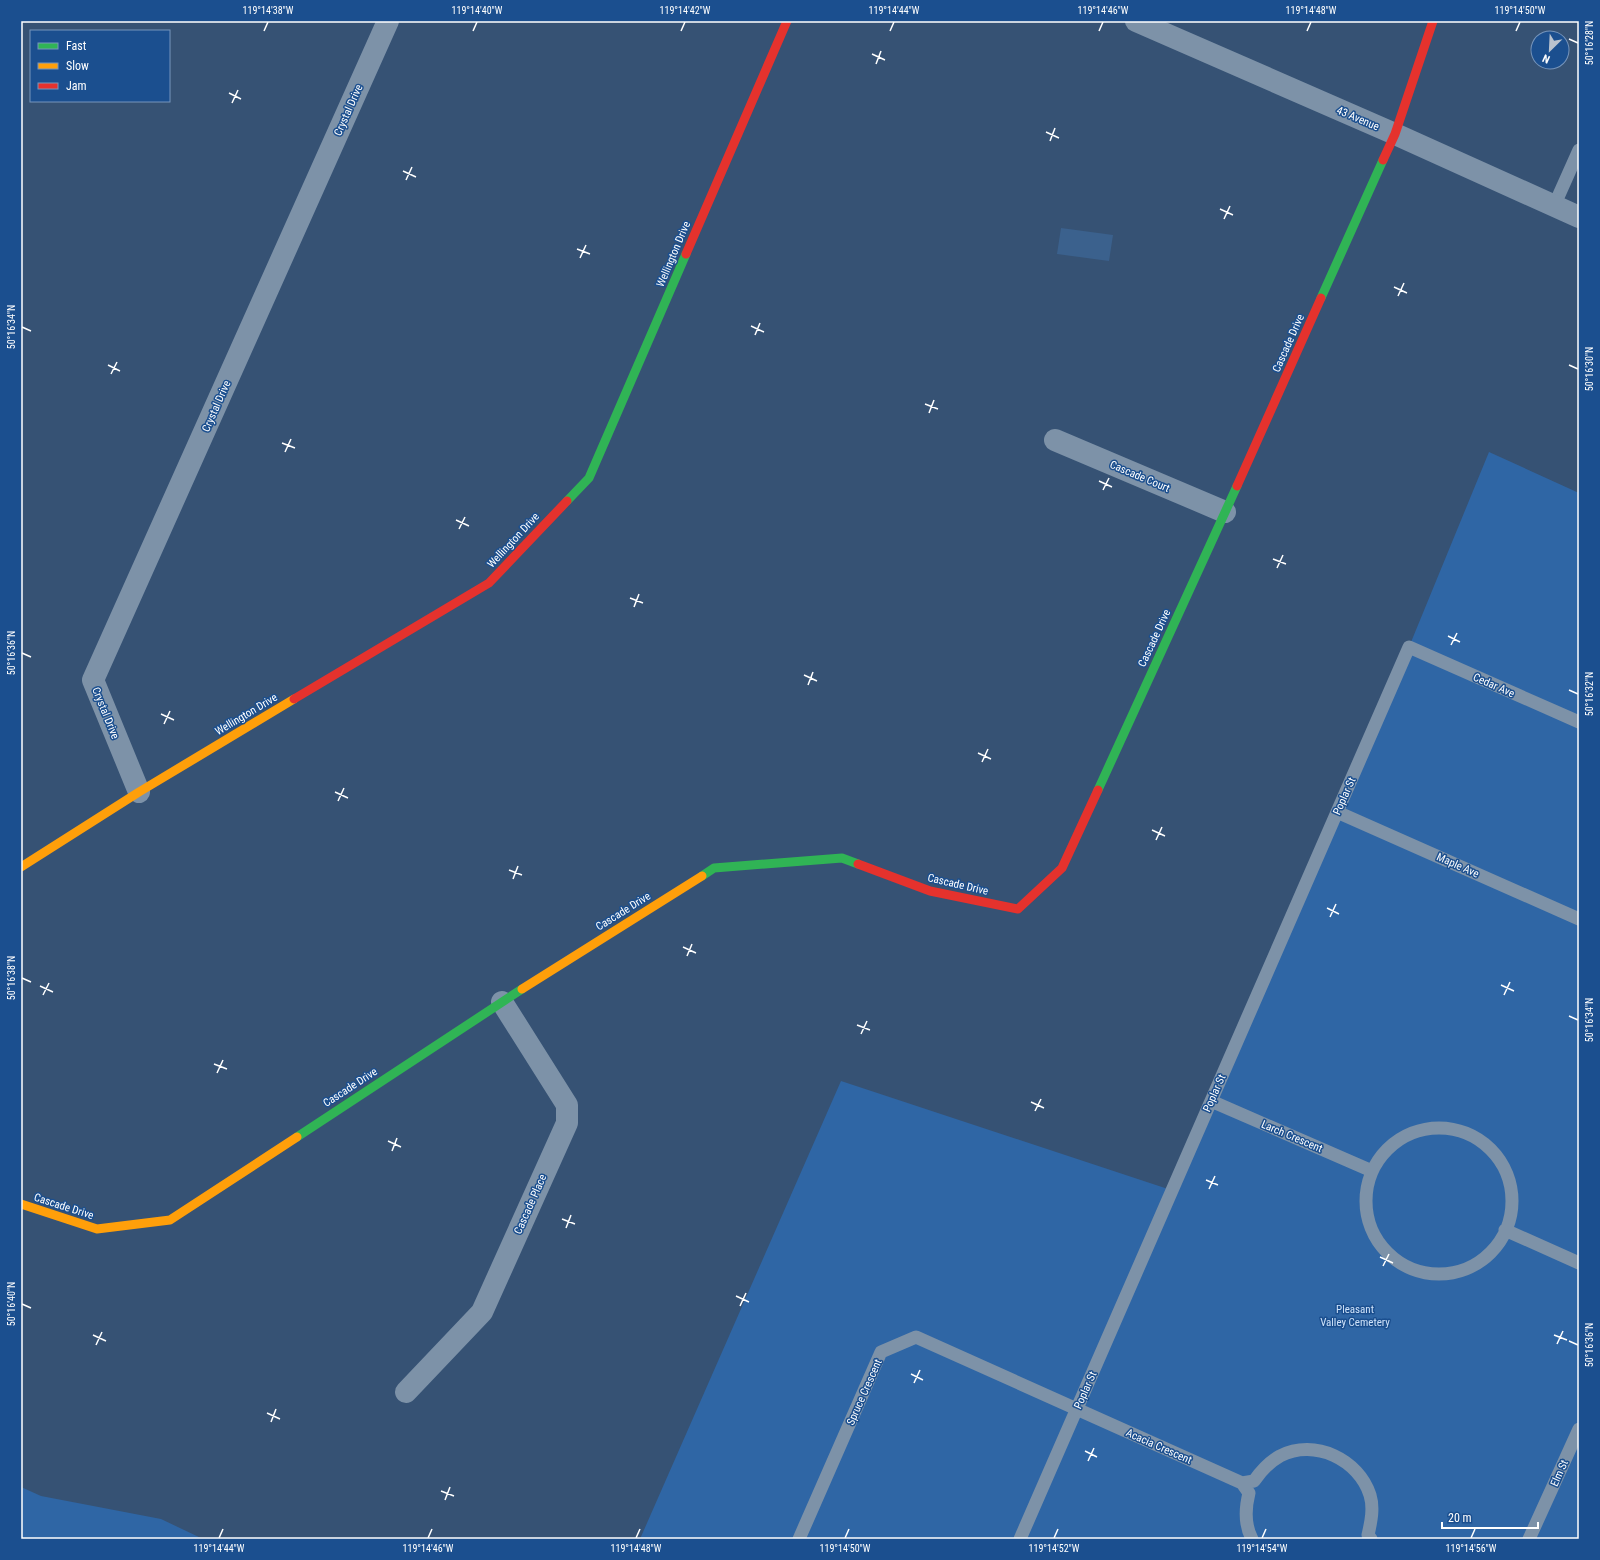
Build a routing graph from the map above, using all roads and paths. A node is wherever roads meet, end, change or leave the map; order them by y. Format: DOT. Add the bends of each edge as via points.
graph roads {
  1 [pos="388,21"];
  2 [pos="787,21"];
  3 [pos="1136,21"];
  4 [pos="1433,21"];
  5 [pos="1395,134"];
  6 [pos="1579,150"];
  7 [pos="1554,206"];
  8 [pos="1579,217"];
  9 [pos="1055,440"];
  10 [pos="1225,512"];
  11 [pos="1409,647"];
  12 [pos="1579,722"];
  13 [pos="139,792"];
  14 [pos="1337,812"];
  15 [pos="21,867"];
  16 [pos="1579,919"];
  17 [pos="502,1002"];
  18 [pos="1211,1101"];
  19 [pos="1372,1171"];
  20 [pos="21,1204"];
  21 [pos="1505,1230"];
  22 [pos="1579,1263"];
  23 [pos="406,1392"];
  24 [pos="1076,1409"];
  25 [pos="1579,1429"];
  26 [pos="1242,1483"];
  27 [pos="799,1539"];
  28 [pos="1020,1539"];
  29 [pos="1252,1539"];
  30 [pos="1371,1539"];
  31 [pos="1530,1539"];
  1 -- 13 [label="street, Crystal Drive" via="93,680"];
  2 -- 13 [label="street, Wellington Drive" via="589,478 489,583"];
  3 -- 5 [label="street, 43 Avenue"];
  4 -- 5 [label="street, Cascade Drive"];
  5 -- 7 [label="street, 43 Avenue"];
  5 -- 10 [label="street, Cascade Drive"];
  6 -- 7 [label="lane"];
  7 -- 8 [label="street, 43 Avenue"];
  9 -- 10 [label="street, Cascade Court"];
  10 -- 17 [label="street, Cascade Drive" via="1062,868 1018,909 930,892 842,858 714,868"];
  11 -- 12 [label="lane, Cedar Ave"];
  11 -- 14 [label="lane, Poplar St"];
  13 -- 15 [label="street, Wellington Drive"];
  14 -- 16 [label="lane, Maple Ave"];
  14 -- 18 [label="lane, Poplar St"];
  17 -- 20 [label="street, Cascade Drive" via="170,1220 97,1229"];
  17 -- 23 [label="street, Cascade Place" via="567,1105 567,1123 482,1312"];
  18 -- 19 [label="lane, Larch Crescent"];
  18 -- 24 [label="lane, Poplar St"];
  19 -- 21 [label="lane" via="1399,1139 1410,1133 1435,1128 1454,1129 1478,1139 1495,1154 1508,1176 1512,1198"];
  19 -- 21 [label="lane" via="1365,1197 1368,1222 1375,1238 1391,1257 1410,1268 1434,1275 1455,1273 1479,1263 1494,1250"];
  21 -- 22 [label="lane"];
  24 -- 26 [label="lane, Acacia Crescent"];
  24 -- 27 [label="lane, Spruce Crescent" via="916,1337 881,1352"];
  24 -- 28 [label="lane, Poplar St"];
  25 -- 31 [label="lane, Elm St"];
  26 -- 29 [label="lane" via="1249,1493 1245,1509 1247,1530"];
  26 -- 30 [label="lane" via="1254,1481 1263,1468 1281,1455 1302,1449 1324,1451 1344,1460 1361,1476 1370,1496 1372,1518 1368,1535"];
}
